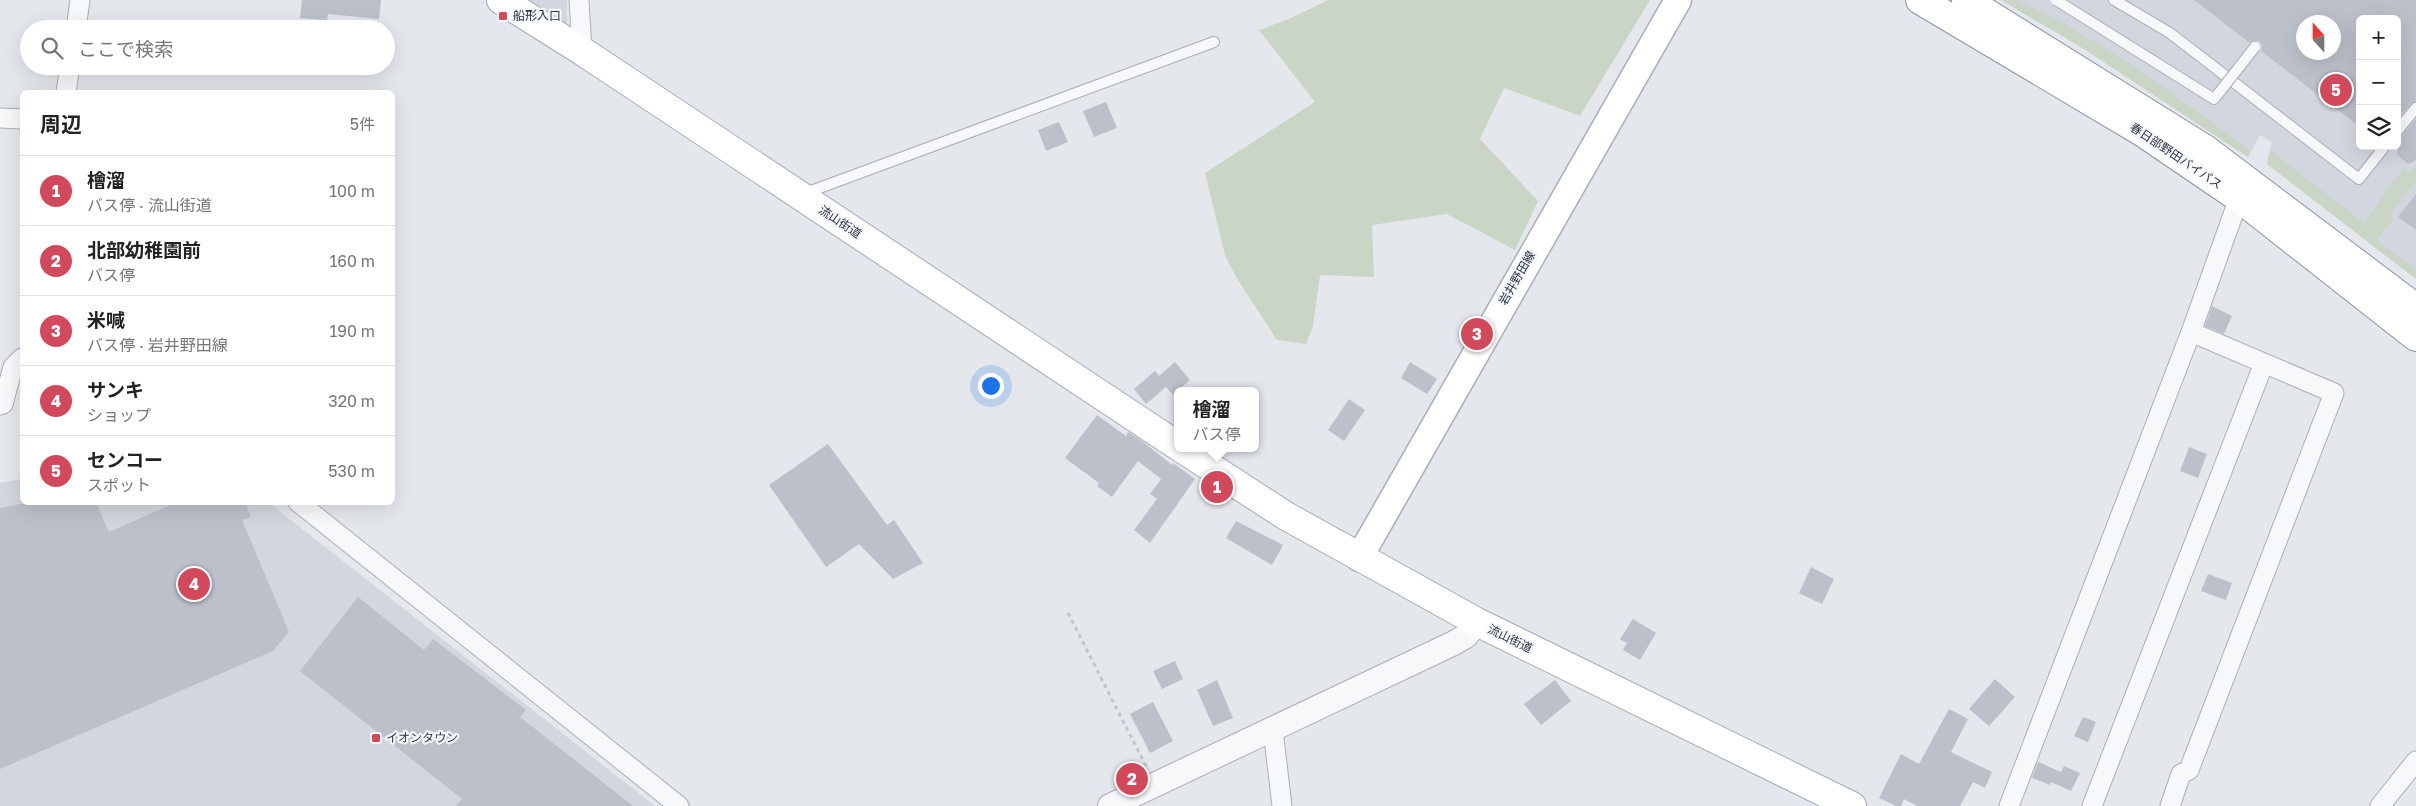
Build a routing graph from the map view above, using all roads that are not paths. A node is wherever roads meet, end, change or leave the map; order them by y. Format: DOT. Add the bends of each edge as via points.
graph roads {
  1 [pos="80,0"];
  2 [pos="501,0"];
  3 [pos="579,0"];
  4 [pos="1678,0"];
  5 [pos="1920,0"];
  6 [pos="1966,0"];
  7 [pos="2056,0"];
  8 [pos="2114,0"];
  9 [pos="77,20"];
  10 [pos="1214,42"];
  11 [pos="2255,47"];
  12 [pos="582,51"];
  13 [pos="69,75"];
  14 [pos="66,90"];
  15 [pos="2416,108"];
  16 [pos="0,118"];
  17 [pos="20,119"];
  18 [pos="2401,126"];
  19 [pos="2382,150"];
  20 [pos="800,196"];
  21 [pos="2239,198"];
  22 [pos="2416,308"];
  23 [pos="2191,332"];
  24 [pos="2416,337"];
  25 [pos="20,360"];
  26 [pos="2264,363"];
  27 [pos="0,405"];
  28 [pos="1174,443"];
  29 [pos="1188,452"];
  30 [pos="302,505"];
  31 [pos="1359,558"];
  32 [pos="1477,622"];
  33 [pos="1273,730"];
  34 [pos="2416,760"];
  35 [pos="679,806"];
  36 [pos="1110,806"];
  37 [pos="1282,806"];
  38 [pos="1852,806"];
  39 [pos="2009,806"];
  40 [pos="2092,806"];
  41 [pos="2170,806"];
  42 [pos="2380,806"];
  1 -- 9 [label="street"];
  2 -- 12 [label="main road, 流山街道"];
  3 -- 12 [label="street"];
  4 -- 31 [label="main road, 岩井野田線"];
  5 -- 21 [label="main road, 春日部野田バイパス" via="2142,132"];
  6 -- 22 [label="main road, 春日部野田バイパス" via="2205,149"];
  7 -- 11 [label="lane, bridge" via="2214,99"];
  8 -- 19 [label="lane" via="2170,33 2359,179"];
  10 -- 20 [label="lane"];
  12 -- 20 [label="main road, 流山街道"];
  13 -- 14 [label="street"];
  15 -- 18 [label="lane"];
  16 -- 17 [label="street"];
  20 -- 28 [label="main road, 流山街道"];
  21 -- 23 [label="street"];
  21 -- 24 [label="main road, 春日部野田バイパス"];
  23 -- 26 [label="street"];
  23 -- 39 [label="street"];
  25 -- 27 [label="street" via="13,367 3,404"];
  26 -- 40 [label="street"];
  26 -- 41 [label="street" via="2334,393 2188,770 2182,774"];
  29 -- 31 [label="main road, 流山街道" via="1286,516"];
  30 -- 35 [label="street"];
  31 -- 32 [label="main road, 流山街道"];
  32 -- 33 [label="street" via="1466,636 1454,643"];
  32 -- 38 [label="main road, 流山街道"];
  33 -- 36 [label="street"];
  33 -- 37 [label="street"];
  34 -- 42 [label="street"];
}
